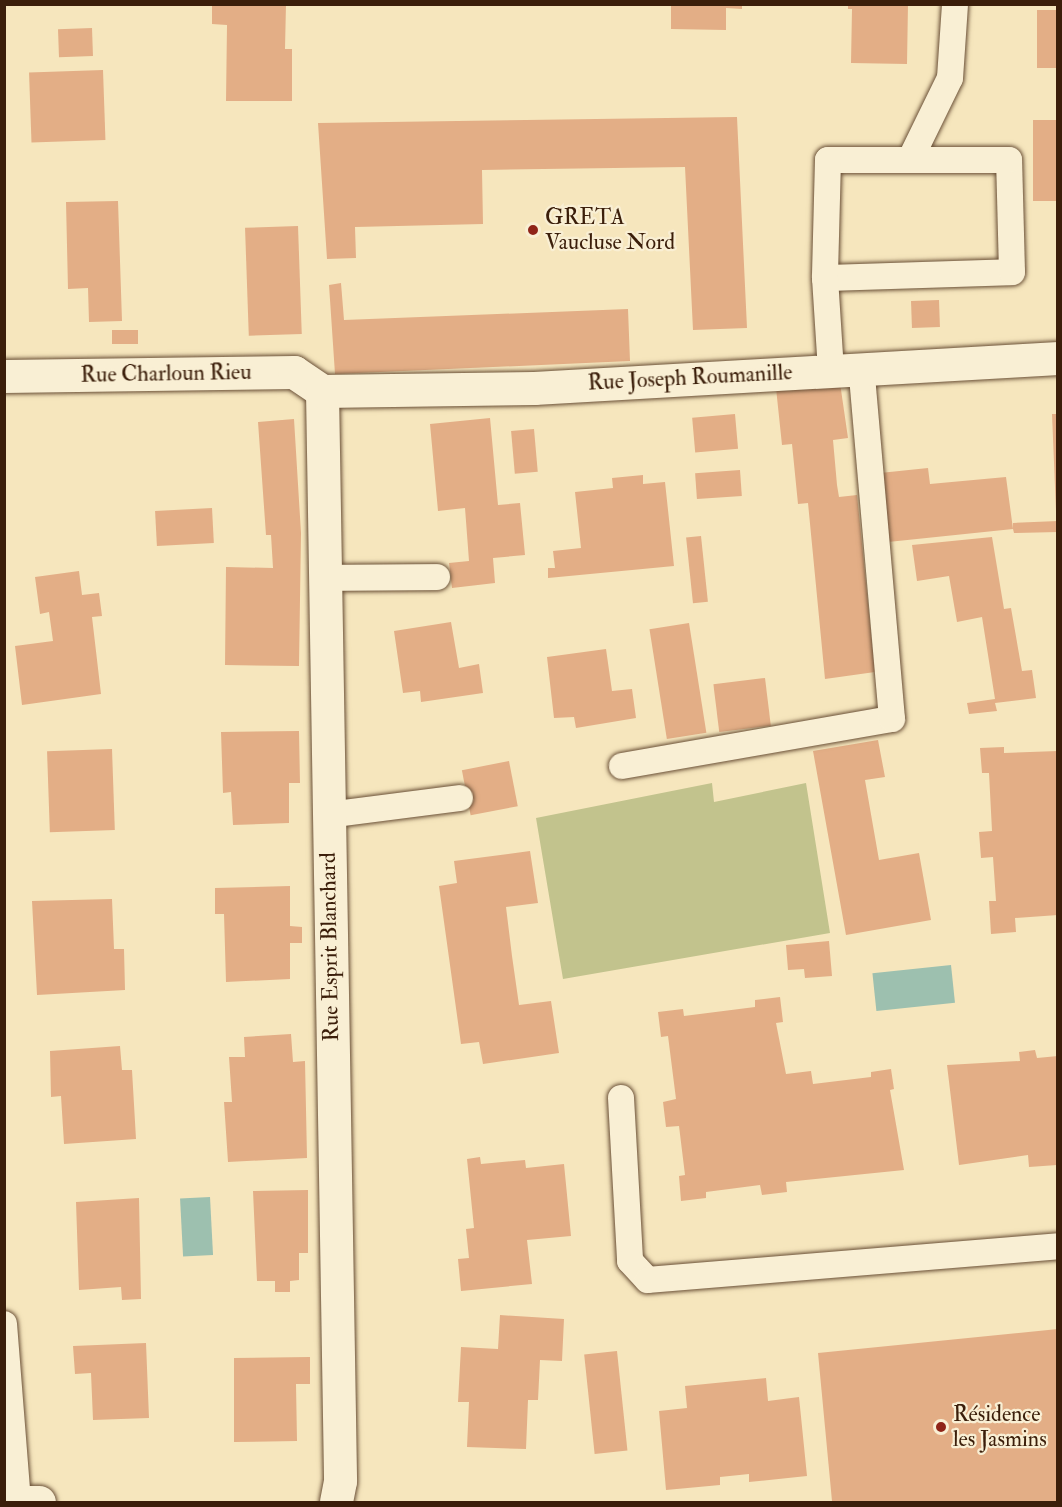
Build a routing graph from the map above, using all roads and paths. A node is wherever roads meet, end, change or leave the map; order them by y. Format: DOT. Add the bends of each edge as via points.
graph roads {
  1 [pos="955,4"];
  2 [pos="910,160"];
  3 [pos="825,278"];
  4 [pos="1058,358"];
  5 [pos="846,369"];
  6 [pos="4,376"];
  7 [pos="322,391"];
  8 [pos="437,577"];
  9 [pos="325,578"];
  10 [pos="622,766"];
  11 [pos="460,798"];
  12 [pos="328,815"];
  13 [pos="621,1098"];
  14 [pos="1058,1246"];
  15 [pos="5,1340"];
  16 [pos="18,1502"];
  17 [pos="13,1503"];
  18 [pos="39,1503"];
  19 [pos="336,1503"];
  1 -- 2 [label="lane" via="950,78"];
  2 -- 3 [label="lane" via="828,160"];
  2 -- 3 [label="lane" via="1009,160 1012,272"];
  3 -- 5 [label="lane"];
  4 -- 5 [label="street, Rue Joseph Roumanille"];
  5 -- 7 [label="street, Rue Joseph Roumanille" via="534,388"];
  5 -- 10 [label="lane" via="892,719"];
  6 -- 7 [label="street, Rue Charloun Rieu" via="294,372"];
  7 -- 9 [label="street, Rue Esprit Blanchard"];
  8 -- 9 [label="lane"];
  9 -- 12 [label="street, Rue Esprit Blanchard"];
  11 -- 12 [label="lane"];
  12 -- 19 [label="street, Rue Esprit Blanchard" via="340,1481"];
  13 -- 14 [label="lane" via="630,1261 648,1280"];
  15 -- 16 [label="lane"];
  16 -- 17 [label="street"];
  16 -- 18 [label="street"];
}
